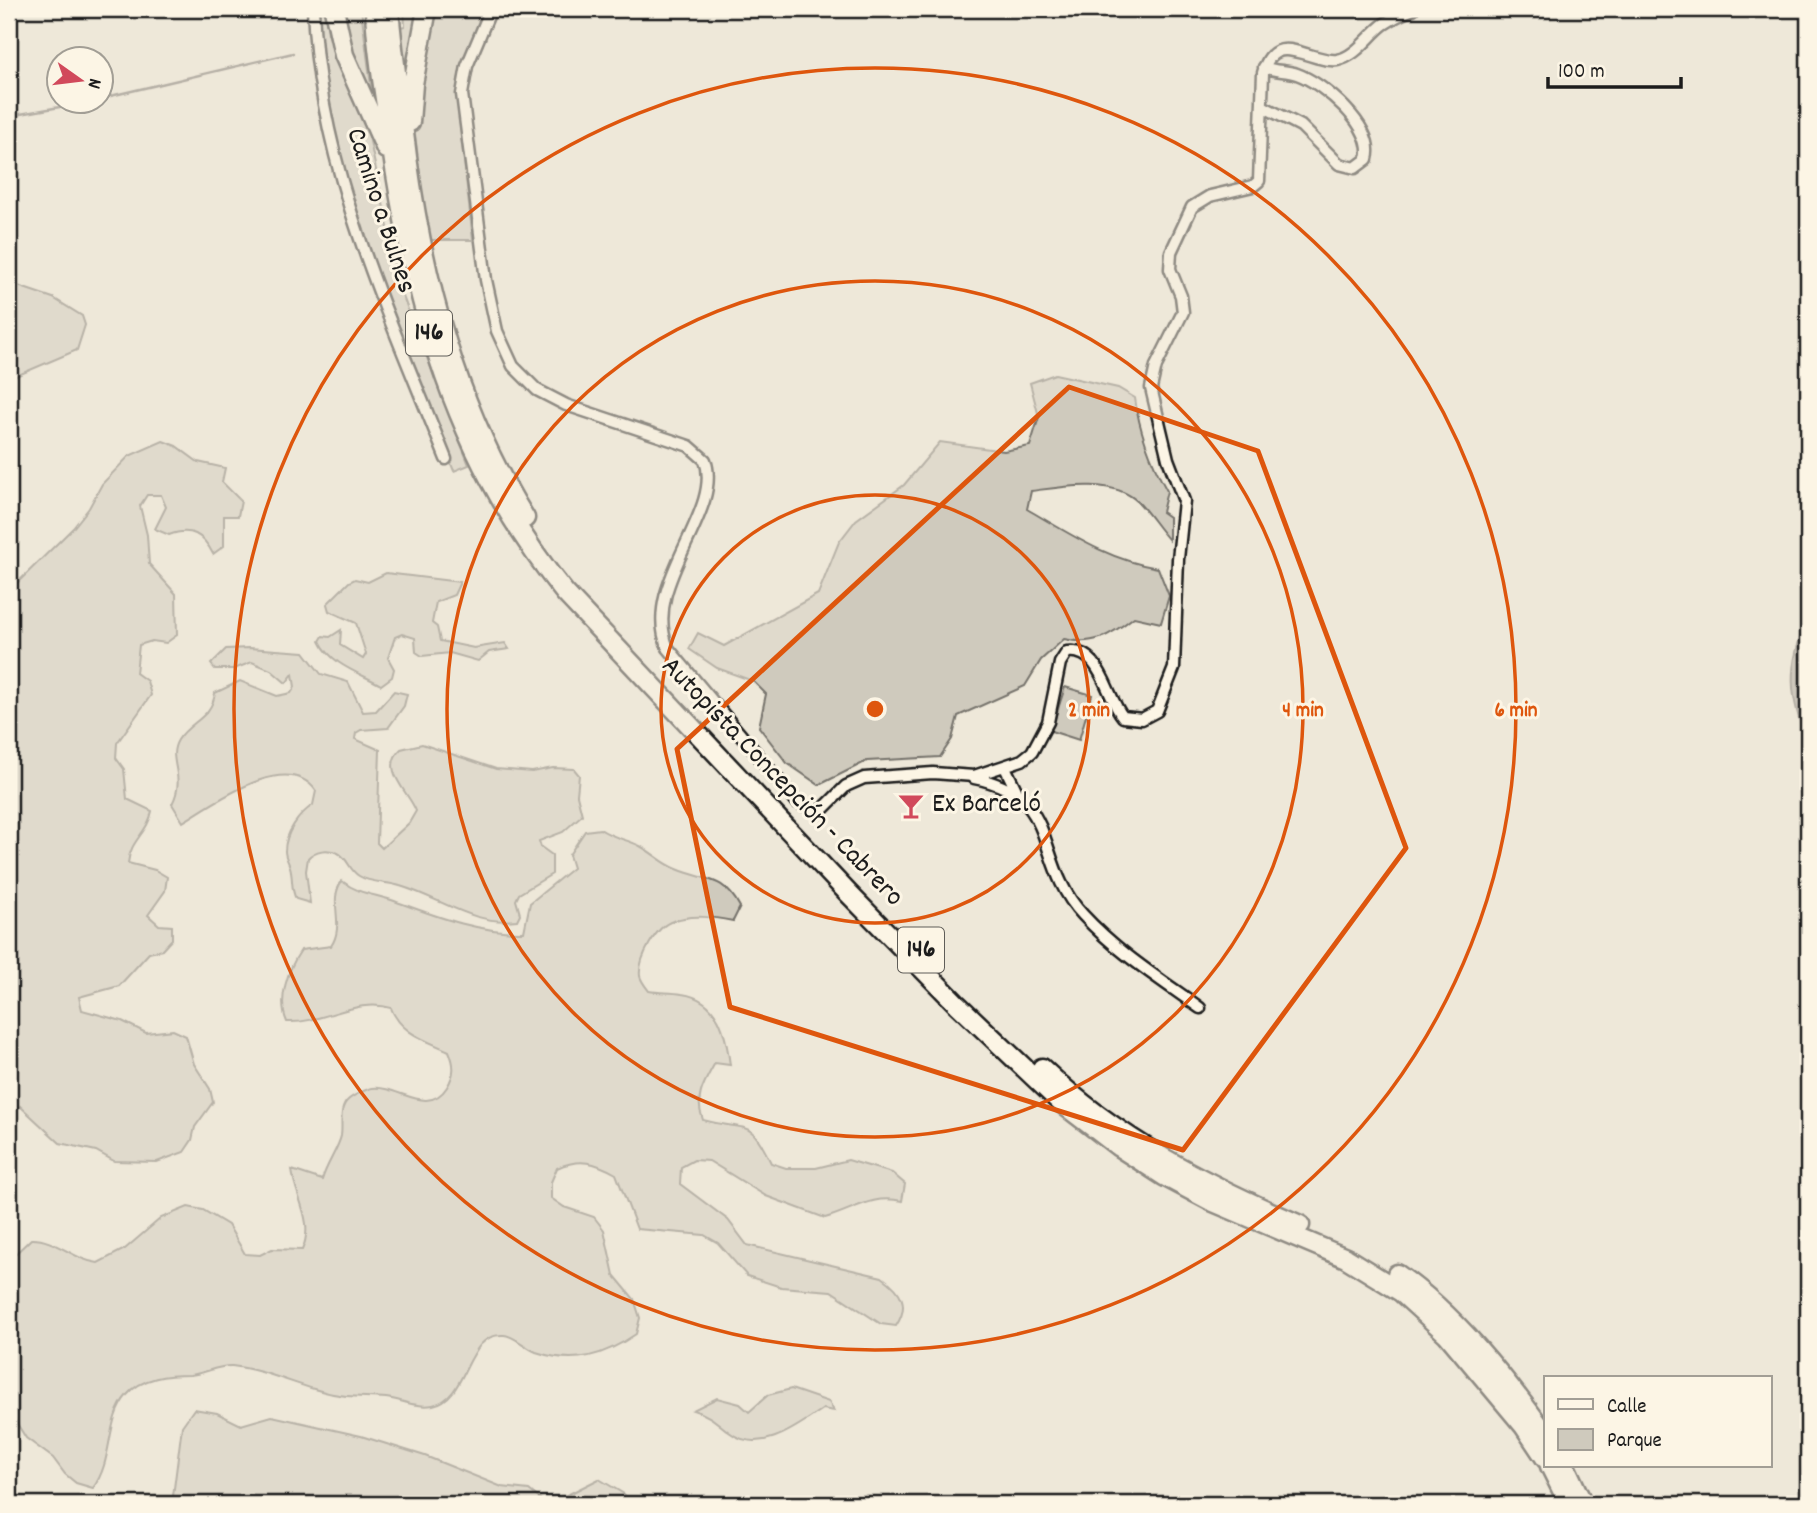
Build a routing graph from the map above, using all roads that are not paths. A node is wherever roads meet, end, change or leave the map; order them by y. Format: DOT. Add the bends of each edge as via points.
graph roads {
  1 [pos="313,9"];
  2 [pos="334,9"];
  3 [pos="375,9"];
  4 [pos="389,9"];
  5 [pos="427,9"];
  6 [pos="491,9"];
  7 [pos="1413,9"];
  8 [pos="1264,67"];
  9 [pos="1262,106"];
  10 [pos="407,157"];
  11 [pos="396,173"];
  12 [pos="446,459"];
  13 [pos="1005,767"];
  14 [pos="967,777"];
  15 [pos="1018,794"];
  16 [pos="1200,1007"];
  17 [pos="1544,1433"];
  18 [pos="1544,1456"];
  19 [pos="1551,1468"];
  20 [pos="1566,1468"];
  21 [pos="1569,1504"];
  22 [pos="1583,1504"];
  1 -- 12 [label="street, Camino a Bulnes" via="319,86 340,182"];
  2 -- 11 [label="highway" via="344,55"];
  3 -- 11 [label="highway, Autopista Concepción - Cabrero / 146"];
  4 -- 10 [label="highway, Autopista Concepción - Cabrero / 146"];
  5 -- 10 [label="highway" via="413,84"];
  6 -- 14 [label="street" via="462,83 486,280 504,350 525,380 566,405 689,446 705,460 708,483 664,602 661,625 668,648 806,808 822,810 838,792 864,778 933,773"];
  7 -- 8 [label="street" via="1382,26 1342,59 1280,50"];
  8 -- 9 [label="street"];
  8 -- 9 [label="street" via="1299,75 1349,109 1368,146 1367,159 1355,168 1339,164 1301,126"];
  9 -- 13 [label="street" via="1259,181 1210,196 1192,207 1171,252 1170,269 1183,312 1156,366 1151,388 1168,459 1184,501 1172,678 1157,711 1142,719 1128,719 1119,712 1092,660 1080,652 1067,652 1060,663 1043,733 1027,756"];
  10 -- 17 [label="highway, Autopista Concepción - Cabrero / 146" via="431,292 468,402 519,509 583,596 852,879 1068,1092 1173,1166 1217,1190 1346,1245 1401,1277 1459,1329"];
  11 -- 18 [label="highway, Autopista Concepción - Cabrero / 146" via="423,313 444,379 471,442 519,531 583,613 848,893 1059,1101 1164,1176 1346,1258 1401,1292 1447,1334"];
  13 -- 14 [label="street"];
  13 -- 15 [label="street"];
  14 -- 15 [label="street"];
  15 -- 16 [label="street" via="1036,816 1049,857 1074,905 1121,949"];
  19 -- 21 [label="highway"];
  20 -- 22 [label="highway"];
}
